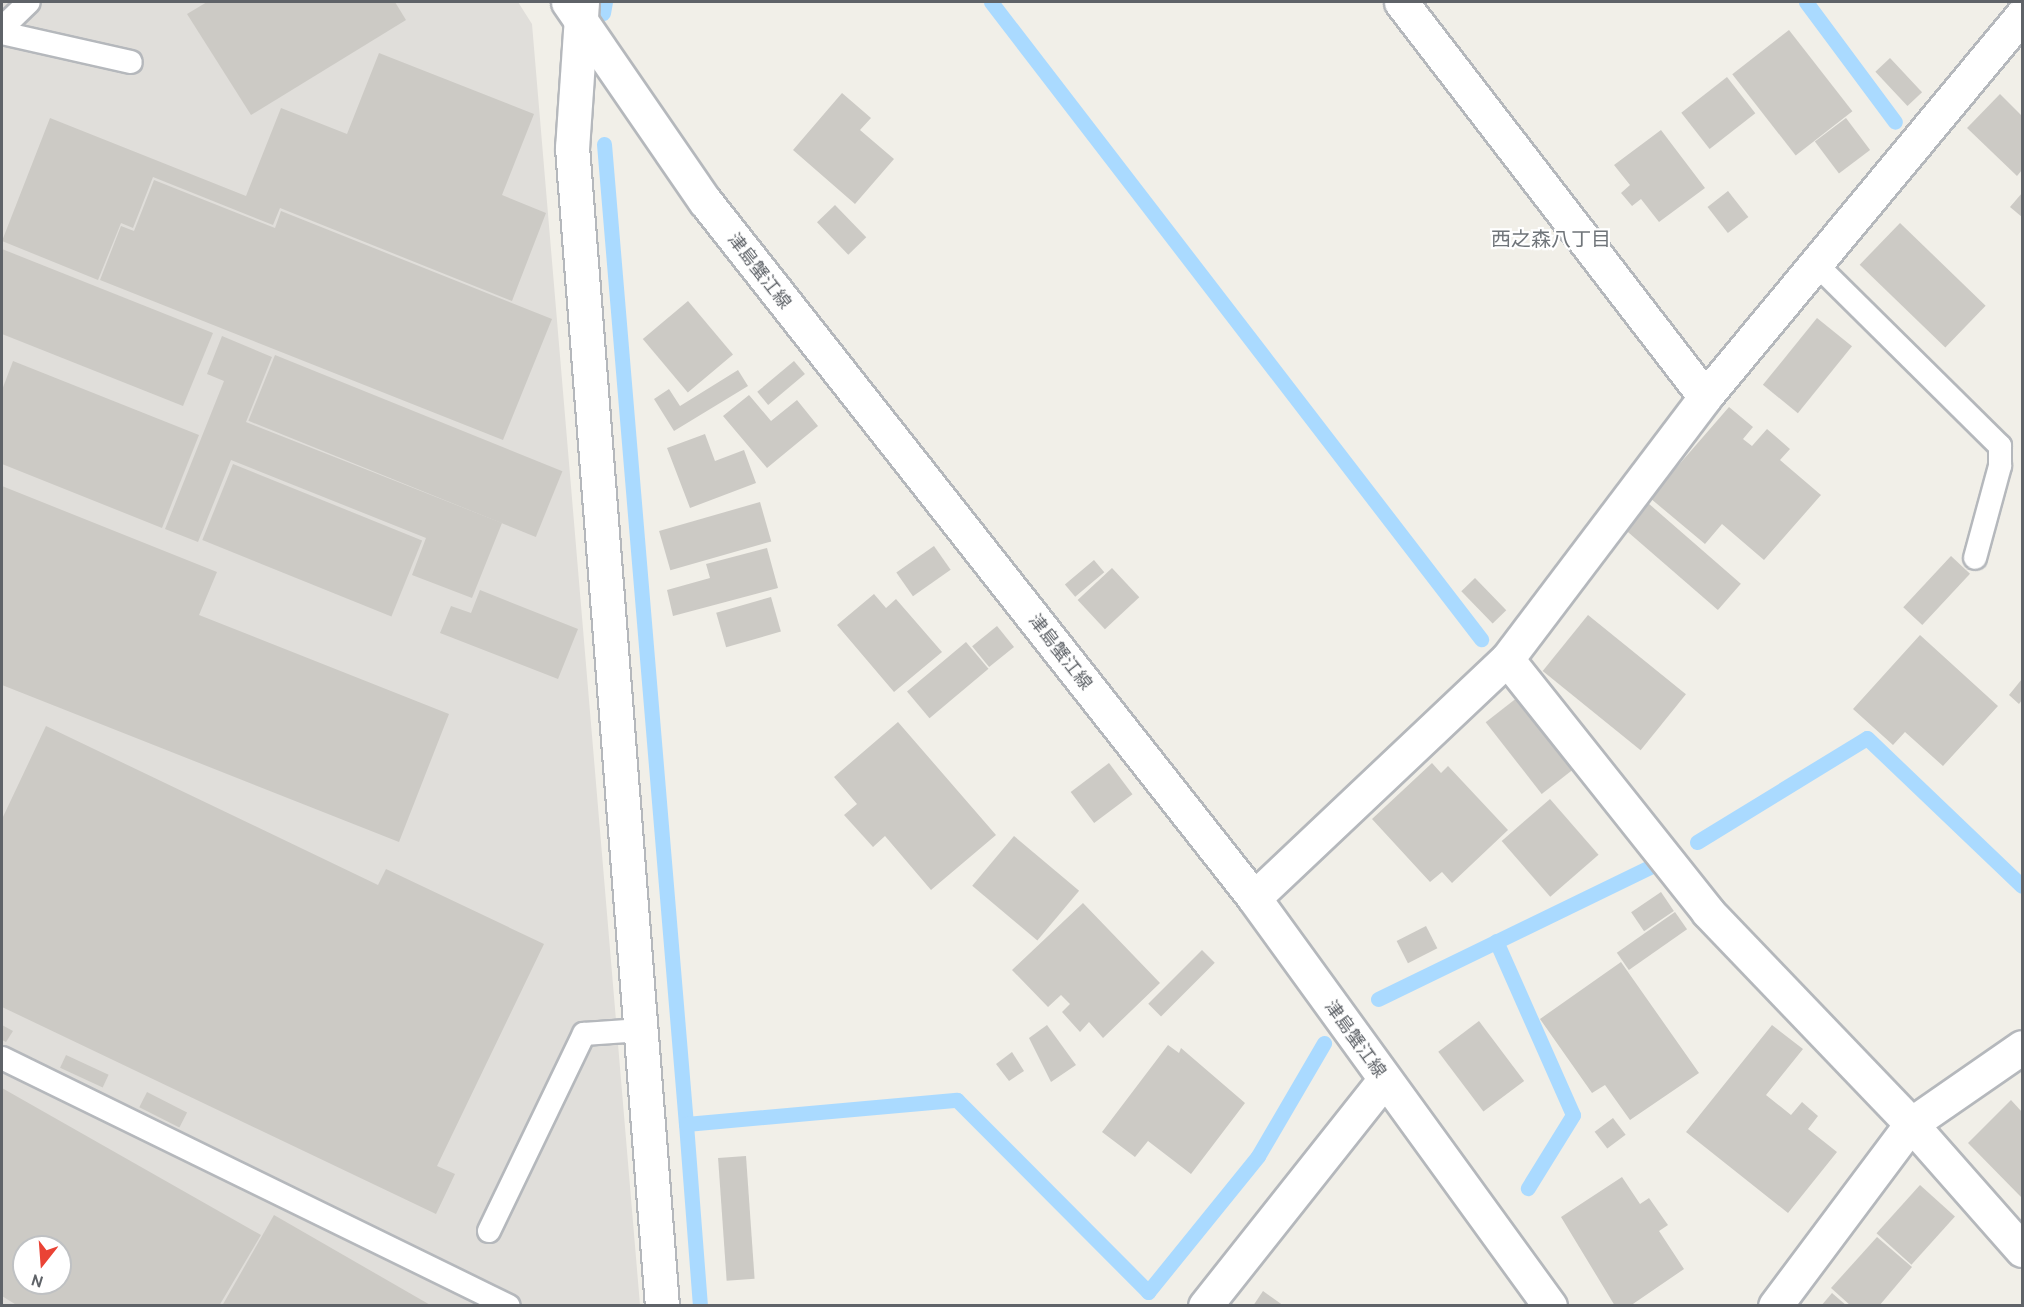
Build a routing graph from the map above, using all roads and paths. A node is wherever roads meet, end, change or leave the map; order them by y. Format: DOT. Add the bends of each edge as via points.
graph roads {
  1 [pos="29,2"];
  2 [pos="1401,2"];
  3 [pos="576,8"];
  4 [pos="2022,15"];
  5 [pos="2,28"];
  6 [pos="2,33"];
  7 [pos="131,62"];
  8 [pos="1816,264"];
  9 [pos="1705,397"];
  10 [pos="1975,558"];
  11 [pos="1507,659"];
  12 [pos="1254,898"];
  13 [pos="640,1030"];
  14 [pos="2022,1047"];
  15 [pos="2,1058"];
  16 [pos="1384,1080"];
  17 [pos="1911,1124"];
  18 [pos="489,1231"];
  19 [pos="2022,1250"];
  20 [pos="509,1305"];
  21 [pos="662,1305"];
  22 [pos="1205,1305"];
  23 [pos="1550,1305"];
  24 [pos="1775,1305"];
  1 -- 5 [label="lane"];
  2 -- 9 [label="street"];
  3 -- 12 [label="street, 津島蟹江線" via="705,201"];
  3 -- 13 [label="street" via="573,147"];
  4 -- 8 [label="street"];
  6 -- 7 [label="lane"];
  8 -- 9 [label="street"];
  8 -- 10 [label="lane" via="2000,446 2000,466"];
  9 -- 11 [label="street"];
  11 -- 12 [label="street"];
  11 -- 17 [label="street" via="1708,912"];
  12 -- 16 [label="street, 津島蟹江線"];
  13 -- 18 [label="lane" via="584,1034"];
  13 -- 21 [label="street"];
  14 -- 17 [label="street"];
  15 -- 20 [label="lane"];
  16 -- 22 [label="street"];
  16 -- 23 [label="street, 津島蟹江線"];
  17 -- 19 [label="street"];
  17 -- 24 [label="street"];
}
